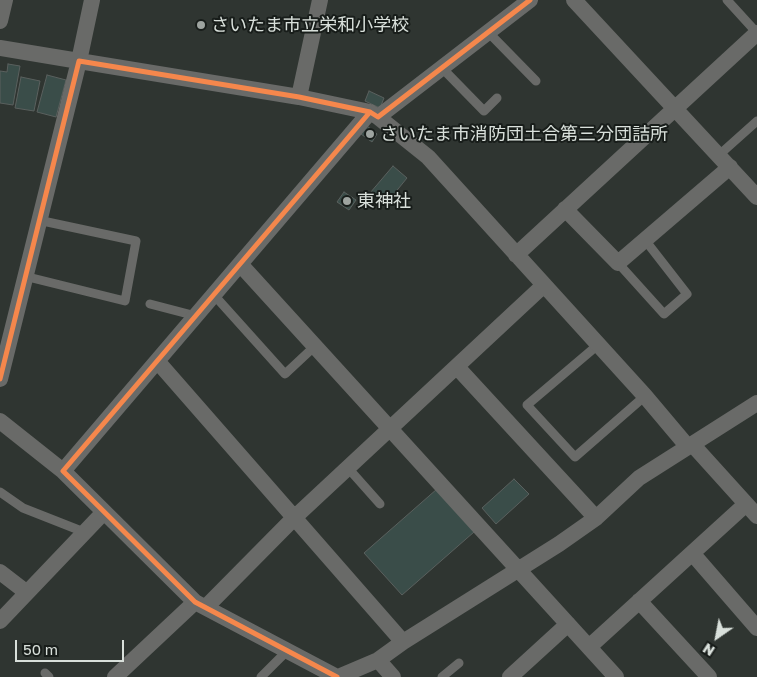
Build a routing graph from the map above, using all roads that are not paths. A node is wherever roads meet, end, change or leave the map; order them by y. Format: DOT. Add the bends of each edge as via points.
graph roads {
  1 [pos="5,0"];
  2 [pos="92,0"];
  3 [pos="320,0"];
  4 [pos="530,0"];
  5 [pos="574,0"];
  6 [pos="727,0"];
  7 [pos="0,20"];
  8 [pos="489,33"];
  9 [pos="757,33"];
  10 [pos="0,48"];
  11 [pos="78,61"];
  12 [pos="442,68"];
  13 [pos="536,81"];
  14 [pos="298,97"];
  15 [pos="497,98"];
  16 [pos="675,106"];
  17 [pos="374,114"];
  18 [pos="757,121"];
  19 [pos="725,161"];
  20 [pos="757,197"];
  21 [pos="565,209"];
  22 [pos="38,220"];
  23 [pos="646,240"];
  24 [pos="516,255"];
  25 [pos="618,263"];
  26 [pos="240,264"];
  27 [pos="24,276"];
  28 [pos="544,285"];
  29 [pos="214,295"];
  30 [pos="150,304"];
  31 [pos="196,316"];
  32 [pos="598,344"];
  33 [pos="315,346"];
  34 [pos="158,362"];
  35 [pos="456,367"];
  36 [pos="0,379"];
  37 [pos="645,396"];
  38 [pos="757,403"];
  39 [pos="0,421"];
  40 [pos="391,428"];
  41 [pos="690,446"];
  42 [pos="348,468"];
  43 [pos="63,471"];
  44 [pos="0,492"];
  45 [pos="380,504"];
  46 [pos="746,504"];
  47 [pos="104,512"];
  48 [pos="757,516"];
  49 [pos="295,517"];
  50 [pos="596,518"];
  51 [pos="84,532"];
  52 [pos="692,553"];
  53 [pos="519,568"];
  54 [pos="0,572"];
  55 [pos="26,592"];
  56 [pos="639,601"];
  57 [pos="201,605"];
  58 [pos="0,621"];
  59 [pos="568,624"];
  60 [pos="757,628"];
  61 [pos="403,642"];
  62 [pos="589,647"];
  63 [pos="288,650"];
  64 [pos="378,660"];
  65 [pos="459,663"];
  66 [pos="115,677"];
  67 [pos="260,677"];
  68 [pos="337,677"];
  69 [pos="393,677"];
  70 [pos="442,677"];
  71 [pos="510,677"];
  72 [pos="616,677"];
  73 [pos="709,677"];
  1 -- 7 [label="street"];
  2 -- 11 [label="street"];
  3 -- 14 [label="street"];
  4 -- 8 [label="street"];
  5 -- 16 [label="street"];
  6 -- 9 [label="lane"];
  8 -- 12 [label="street"];
  8 -- 13 [label="lane"];
  9 -- 16 [label="street"];
  10 -- 11 [label="street"];
  11 -- 14 [label="street"];
  11 -- 22 [label="street"];
  12 -- 15 [label="lane" via="484,111"];
  12 -- 17 [label="street"];
  14 -- 17 [label="street"];
  16 -- 19 [label="street"];
  16 -- 21 [label="street"];
  17 -- 24 [label="street" via="428,157"];
  17 -- 26 [label="street"];
  18 -- 19 [label="lane"];
  19 -- 20 [label="street"];
  19 -- 23 [label="street"];
  21 -- 24 [label="street"];
  21 -- 25 [label="street"];
  22 -- 27 [label="street"];
  22 -- 27 [label="lane" via="136,241 125,301"];
  23 -- 25 [label="street"];
  23 -- 25 [label="lane" via="687,294 664,314"];
  24 -- 28 [label="street"];
  26 -- 29 [label="street"];
  26 -- 33 [label="street"];
  27 -- 36 [label="street"];
  28 -- 32 [label="street"];
  28 -- 35 [label="street"];
  29 -- 31 [label="street"];
  29 -- 33 [label="lane" via="284,374"];
  30 -- 31 [label="lane"];
  31 -- 34 [label="street"];
  32 -- 37 [label="street"];
  32 -- 37 [label="lane" via="528,405 575,457"];
  33 -- 40 [label="street"];
  34 -- 43 [label="street"];
  34 -- 49 [label="street"];
  35 -- 40 [label="street"];
  35 -- 50 [label="street"];
  37 -- 41 [label="street"];
  38 -- 41 [label="street"];
  39 -- 43 [label="street"];
  40 -- 42 [label="street"];
  40 -- 53 [label="street"];
  41 -- 46 [label="street"];
  41 -- 50 [label="street" via="639,478"];
  42 -- 45 [label="lane"];
  42 -- 49 [label="street"];
  43 -- 47 [label="street"];
  44 -- 51 [label="lane" via="23,508"];
  46 -- 48 [label="street"];
  46 -- 52 [label="street"];
  47 -- 51 [label="street"];
  47 -- 57 [label="street"];
  49 -- 57 [label="street"];
  49 -- 61 [label="street"];
  50 -- 53 [label="street"];
  51 -- 55 [label="street"];
  52 -- 56 [label="street"];
  52 -- 60 [label="street"];
  53 -- 59 [label="street"];
  53 -- 61 [label="street"];
  54 -- 55 [label="street"];
  55 -- 58 [label="street"];
  56 -- 62 [label="street"];
  56 -- 73 [label="street"];
  57 -- 63 [label="street"];
  57 -- 66 [label="street"];
  59 -- 62 [label="street"];
  59 -- 71 [label="street"];
  61 -- 64 [label="street"];
  62 -- 72 [label="street"];
  63 -- 67 [label="lane"];
  63 -- 68 [label="street"];
  64 -- 68 [label="street"];
  64 -- 69 [label="street"];
  65 -- 70 [label="lane"];
}
